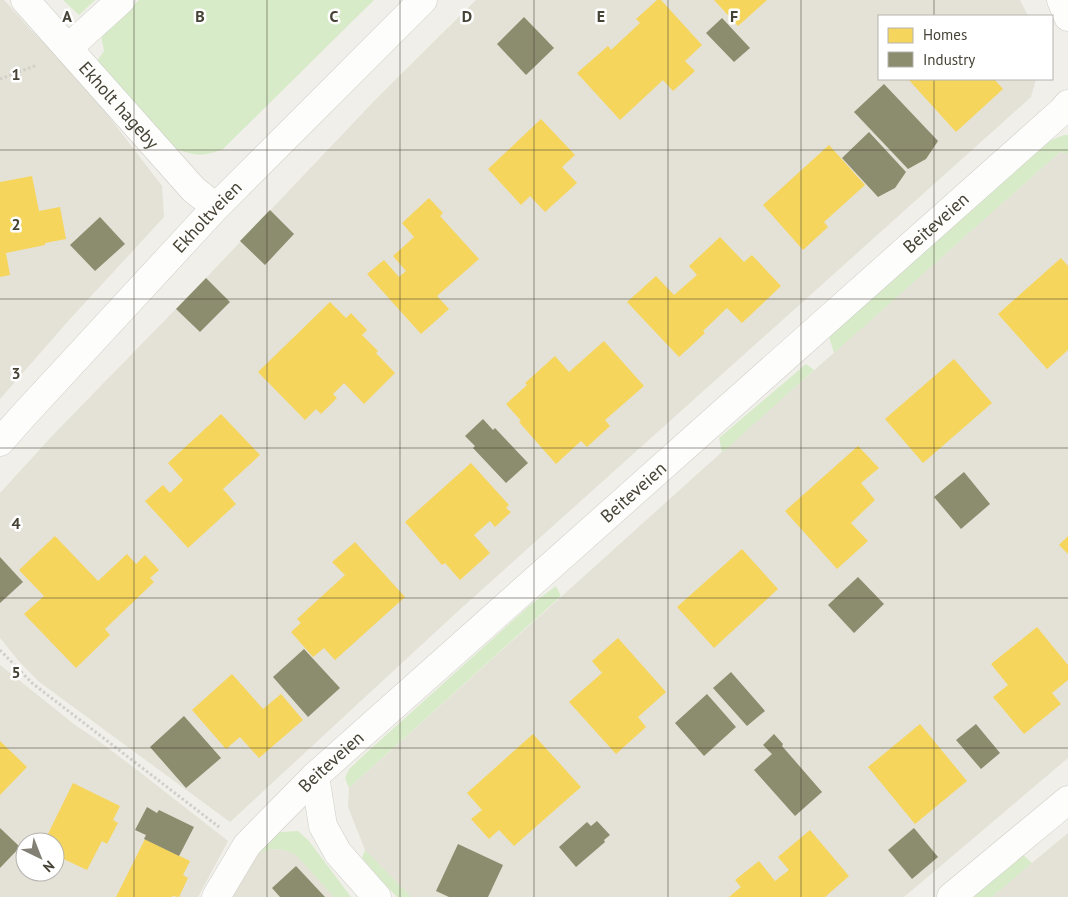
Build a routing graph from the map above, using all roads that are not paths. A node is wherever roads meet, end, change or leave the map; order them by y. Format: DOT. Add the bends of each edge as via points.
graph roads {
  1 [pos="26,0"];
  2 [pos="121,0"];
  3 [pos="423,0"];
  4 [pos="1061,0"];
  5 [pos="1068,17"];
  6 [pos="68,48"];
  7 [pos="1068,104"];
  8 [pos="216,207"];
  9 [pos="0,442"];
  10 [pos="315,776"];
  11 [pos="1068,800"];
  12 [pos="216,897"];
  13 [pos="377,897"];
  14 [pos="951,897"];
  1 -- 6 [label="street, Ekholt hageby"];
  2 -- 6 [label="street"];
  3 -- 8 [label="street, Ekholtveien"];
  4 -- 5 [label="street"];
  6 -- 8 [label="street, Ekholt hageby" via="194,190"];
  7 -- 10 [label="street, Beiteveien"];
  8 -- 9 [label="street, Ekholtveien"];
  10 -- 12 [label="street, Beiteveien" via="246,845"];
  10 -- 13 [label="street" via="323,826 338,853"];
  11 -- 14 [label="street"];
}
